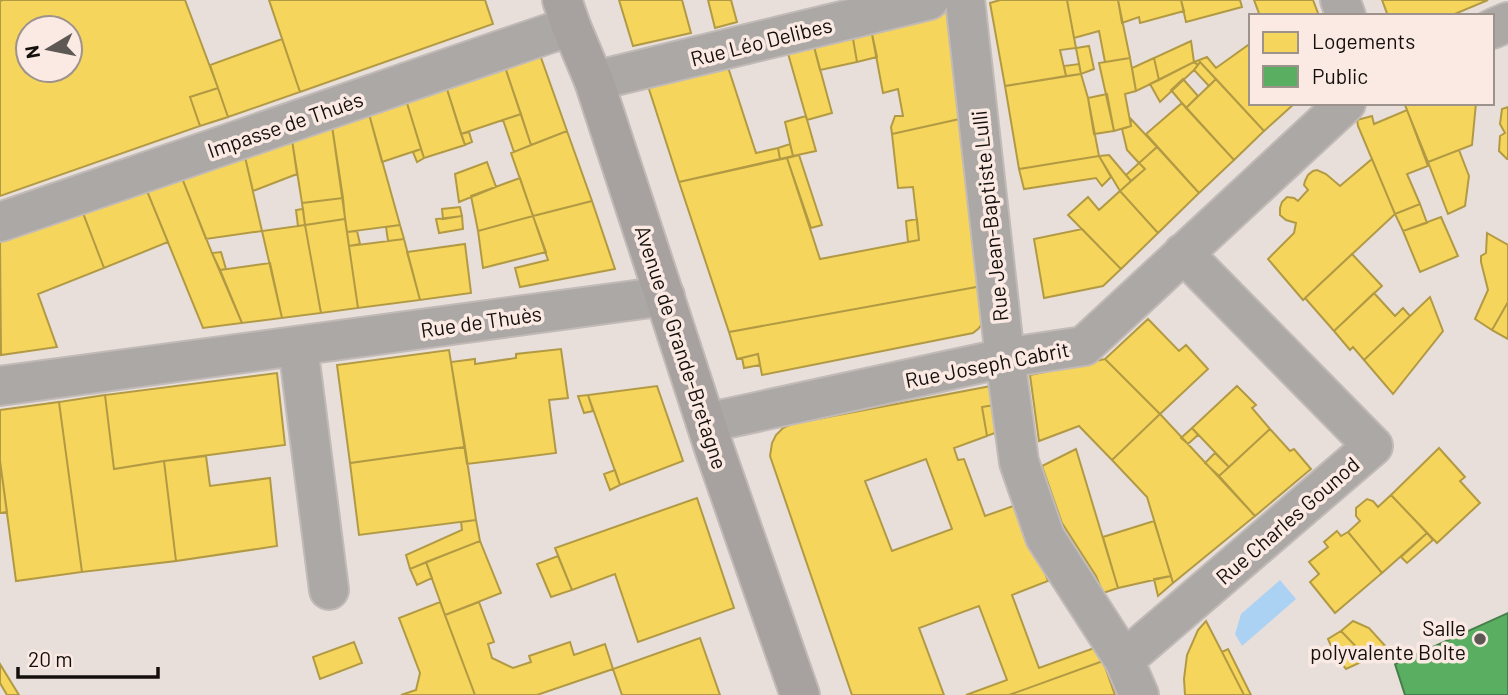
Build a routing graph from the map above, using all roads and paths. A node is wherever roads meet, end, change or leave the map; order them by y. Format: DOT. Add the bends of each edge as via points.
graph roads {
  1 [pos="929,0"];
  2 [pos="965,0"];
  3 [pos="566,13"];
  4 [pos="594,81"];
  5 [pos="1344,105"];
  6 [pos="0,222"];
  7 [pos="1183,253"];
  8 [pos="665,296"];
  9 [pos="298,346"];
  10 [pos="1005,358"];
  11 [pos="0,386"];
  12 [pos="706,423"];
  13 [pos="329,590"];
  14 [pos="1124,660"];
  15 [pos="800,695"];
  16 [pos="1139,695"];
  1 -- 4 [label="street, Rue Léo Delibes"];
  2 -- 10 [label="street, Rue Jean-Baptiste Lulli"];
  3 -- 4 [label="main road, Avenue de Grande-Bretagne"];
  3 -- 6 [label="street, Impasse de Thuès"];
  4 -- 8 [label="main road, Avenue de Grande-Bretagne"];
  5 -- 7 [label="street, Rue Joseph Cabrit"];
  7 -- 10 [label="street, Rue Joseph Cabrit" via="1084,346"];
  7 -- 14 [label="street, Rue Charles Gounod" via="1373,446"];
  8 -- 9 [label="street, Rue de Thuès"];
  8 -- 12 [label="main road, Avenue de Grande-Bretagne"];
  9 -- 11 [label="street, Rue de Thuès"];
  9 -- 13 [label="street"];
  10 -- 12 [label="street, Rue Joseph Cabrit"];
  10 -- 14 [label="street, Rue Jean-Baptiste Lulli" via="1019,462 1045,537"];
  12 -- 15 [label="main road, Avenue de Grande-Bretagne"];
  14 -- 16 [label="street, Rue Jean-Baptiste Lulli"];
}
